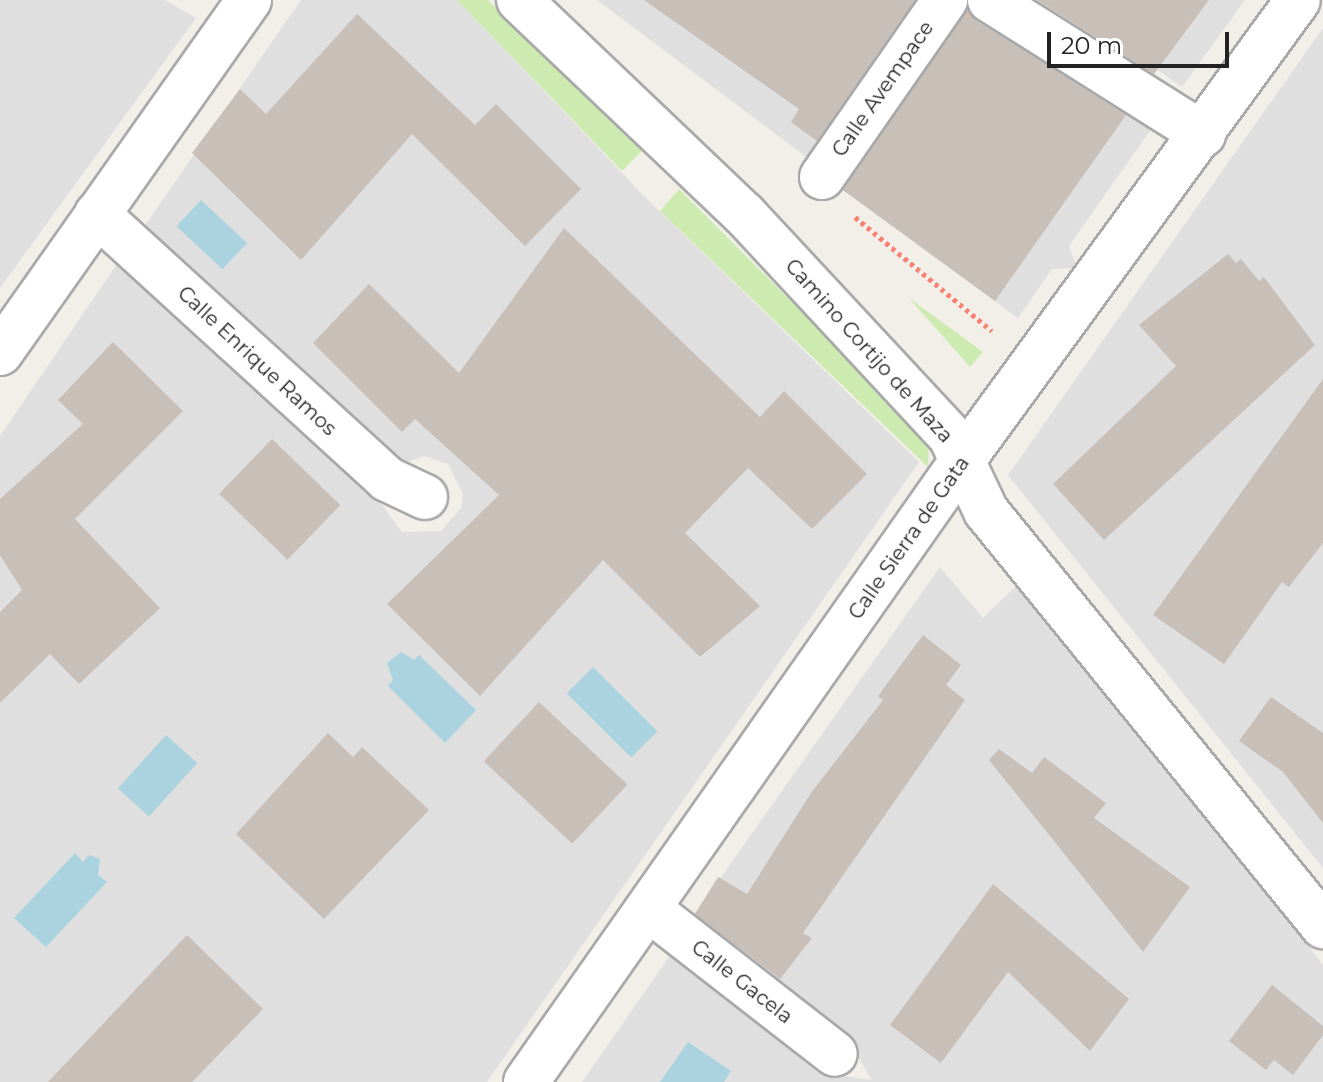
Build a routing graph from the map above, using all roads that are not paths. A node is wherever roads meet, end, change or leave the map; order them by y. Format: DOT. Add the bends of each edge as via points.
graph roads {
  1 [pos="249,0"];
  2 [pos="519,0"];
  3 [pos="945,0"];
  4 [pos="990,0"];
  5 [pos="1298,0"];
  6 [pos="1203,134"];
  7 [pos="822,177"];
  8 [pos="97,214"];
  9 [pos="0,353"];
  10 [pos="962,461"];
  11 [pos="425,497"];
  12 [pos="650,910"];
  13 [pos="1323,926"];
  14 [pos="835,1054"];
  15 [pos="526,1082"];
  1 -- 8 [label="street"];
  2 -- 10 [label="street, Camino Cortijo de Maza" via="744,214 951,437"];
  3 -- 7 [label="street, Calle Avempace"];
  4 -- 6 [label="street"];
  5 -- 6 [label="street, Calle Sierra de Gata"];
  6 -- 10 [label="street, Calle Sierra de Gata"];
  8 -- 9 [label="street"];
  8 -- 11 [label="street, Calle Enrique Ramos" via="387,479"];
  10 -- 12 [label="street, Calle Sierra de Gata"];
  10 -- 13 [label="street, Camino Cortijo de Maza" via="986,511"];
  12 -- 14 [label="street, Calle Gacela"];
  12 -- 15 [label="street, Calle Sierra de Gata"];
}
